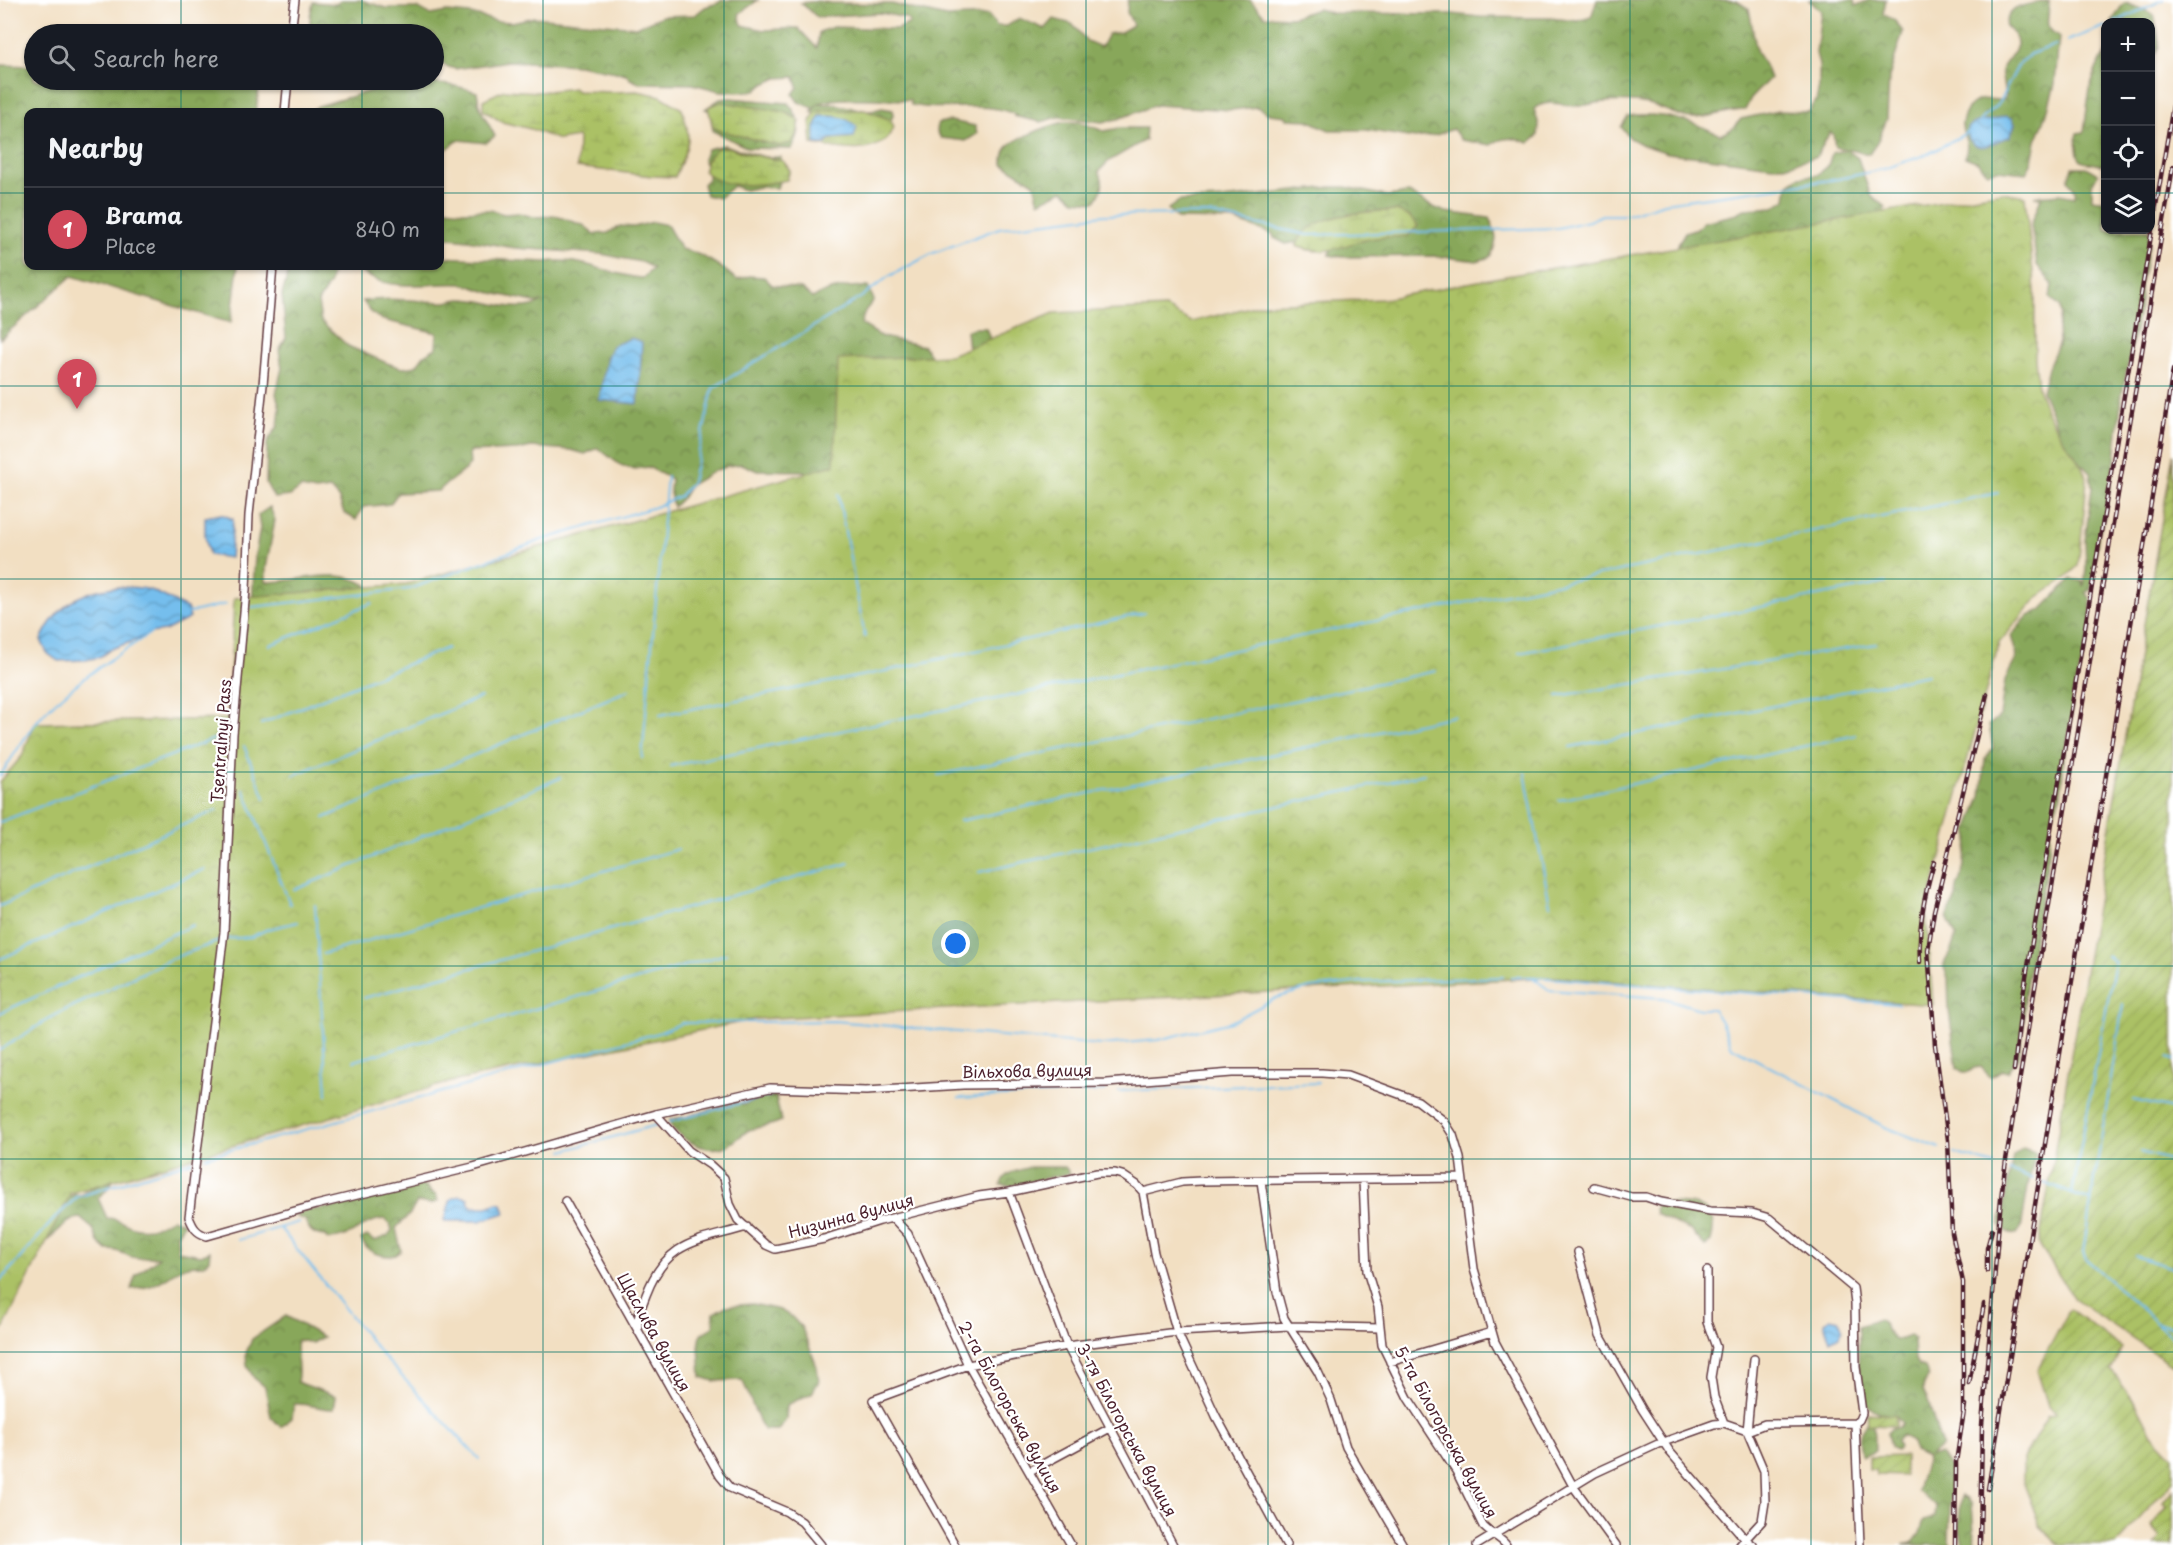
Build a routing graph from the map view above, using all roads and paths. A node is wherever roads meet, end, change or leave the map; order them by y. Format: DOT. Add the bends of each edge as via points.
graph roads {
  1 [pos="295,0"];
  2 [pos="293,24"];
  3 [pos="287,90"];
  4 [pos="285,108"];
  5 [pos="273,270"];
  6 [pos="656,1114"];
  7 [pos="1462,1178"];
  8 [pos="1363,1180"];
  9 [pos="1261,1181"];
  10 [pos="1594,1187"];
  11 [pos="1009,1192"];
  12 [pos="1143,1192"];
  13 [pos="565,1201"];
  14 [pos="189,1217"];
  15 [pos="893,1218"];
  16 [pos="747,1227"];
  17 [pos="1578,1252"];
  18 [pos="1707,1271"];
  19 [pos="1289,1326"];
  20 [pos="1379,1328"];
  21 [pos="638,1330"];
  22 [pos="1177,1332"];
  23 [pos="1492,1332"];
  24 [pos="1067,1346"];
  25 [pos="1754,1359"];
  26 [pos="1390,1362"];
  27 [pos="968,1365"];
  28 [pos="1724,1423"];
  29 [pos="1855,1424"];
  30 [pos="1110,1428"];
  31 [pos="1747,1431"];
  32 [pos="1665,1443"];
  33 [pos="1029,1472"];
  34 [pos="1573,1486"];
  35 [pos="1494,1536"];
  36 [pos="1742,1542"];
  37 [pos="821,1545"];
  38 [pos="956,1545"];
  39 [pos="1071,1545"];
  40 [pos="1173,1545"];
  41 [pos="1286,1545"];
  42 [pos="1403,1545"];
  43 [pos="1478,1545"];
  44 [pos="1506,1545"];
  45 [pos="1616,1545"];
  46 [pos="1753,1545"];
  47 [pos="1860,1545"];
  1 -- 2 [label="street"];
  3 -- 4 [label="street"];
  5 -- 14 [label="street, Tsentralnyi Pass" via="249,515 224,932"];
  6 -- 7 [label="street, Вільхова вулиця" via="770,1089 866,1091 1107,1083 1232,1073 1322,1073 1348,1076 1406,1095 1430,1110 1454,1135"];
  6 -- 14 [label="street, Вільхова вулиця" via="473,1167 207,1236 194,1229"];
  6 -- 16 [label="street, Низинна вулиця" via="689,1151 724,1178 730,1204 738,1220"];
  7 -- 8 [label="street"];
  7 -- 23 [label="street, Вільхова вулиця" via="1474,1269"];
  8 -- 9 [label="street"];
  8 -- 20 [label="street, 5-та Білогорська вулиця" via="1367,1271 1378,1307"];
  9 -- 12 [label="street" via="1182,1182"];
  9 -- 19 [label="street" via="1277,1292"];
  10 -- 29 [label="street" via="1710,1211 1769,1218 1853,1288 1862,1413"];
  11 -- 12 [label="street, Низинна вулиця" via="1097,1173 1115,1173"];
  11 -- 15 [label="street, Низинна вулиця"];
  11 -- 24 [label="street, 3-тя Білогорська вулиця"];
  12 -- 22 [label="street" via="1154,1253"];
  13 -- 21 [label="street, Щаслива вулиця"];
  15 -- 16 [label="street, Низинна вулиця" via="775,1249"];
  15 -- 27 [label="street, 2-га Білогорська вулиця" via="908,1234"];
  16 -- 21 [label="street" via="690,1242 666,1258 637,1318"];
  17 -- 32 [label="street" via="1600,1335"];
  18 -- 28 [label="street" via="1707,1322 1716,1347 1711,1377"];
  19 -- 20 [label="street"];
  19 -- 22 [label="street"];
  19 -- 42 [label="street" via="1331,1400 1346,1447"];
  20 -- 26 [label="street, 5-та Білогорська вулиця"];
  21 -- 37 [label="street, Щаслива вулиця" via="730,1488 802,1521"];
  22 -- 24 [label="street"];
  22 -- 41 [label="street" via="1216,1416"];
  23 -- 26 [label="street"];
  23 -- 34 [label="street, Вільхова вулиця"];
  24 -- 27 [label="street"];
  24 -- 30 [label="street, 3-тя Білогорська вулиця"];
  25 -- 31 [label="street"];
  26 -- 35 [label="street, 5-та Білогорська вулиця" via="1408,1398 1456,1472 1483,1526"];
  27 -- 33 [label="street, 2-га Білогорська вулиця"];
  27 -- 38 [label="street" via="873,1400"];
  28 -- 31 [label="street"];
  28 -- 32 [label="street"];
  29 -- 31 [label="street" via="1765,1424"];
  29 -- 47 [label="street"];
  30 -- 33 [label="street"];
  30 -- 40 [label="street, 3-тя Білогорська вулиця"];
  31 -- 36 [label="street" via="1764,1471 1765,1502 1762,1521"];
  32 -- 34 [label="street"];
  32 -- 36 [label="street"];
  33 -- 39 [label="street, 2-га Білогорська вулиця"];
  34 -- 35 [label="street"];
  34 -- 45 [label="street, Вільхова вулиця"];
  35 -- 43 [label="street"];
  35 -- 44 [label="street, 5-та Білогорська вулиця"];
  36 -- 46 [label="street"];
}
